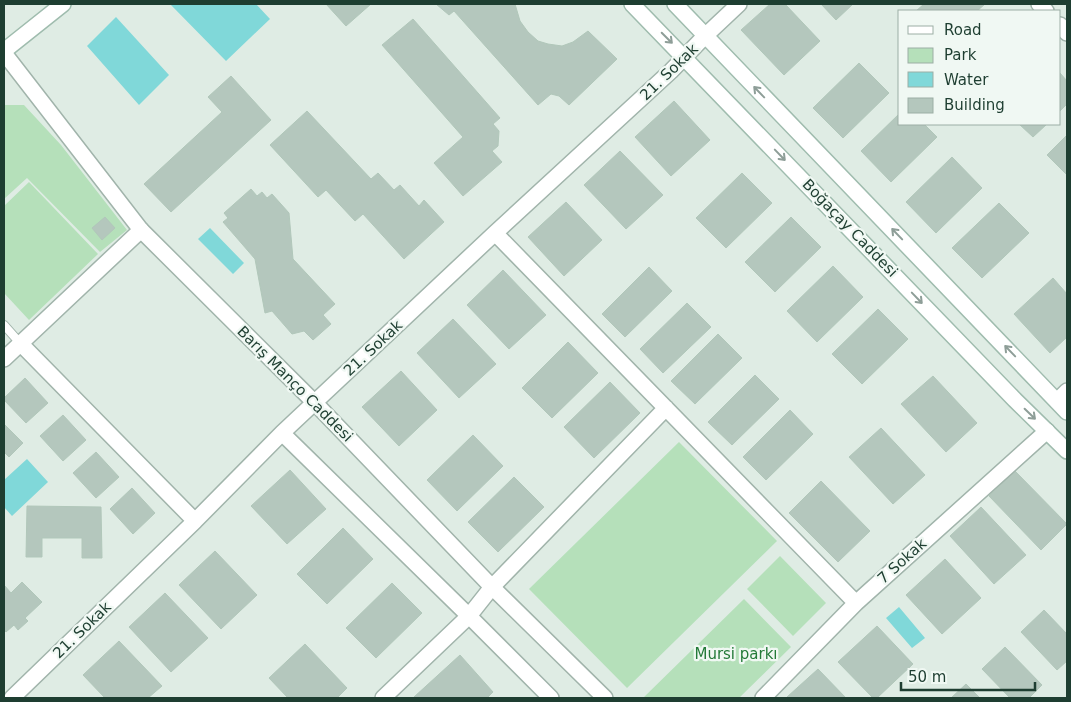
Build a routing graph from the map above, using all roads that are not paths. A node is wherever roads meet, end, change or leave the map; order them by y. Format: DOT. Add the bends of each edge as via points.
graph roads {
  1 [pos="63,4"];
  2 [pos="632,4"];
  3 [pos="675,4"];
  4 [pos="738,4"];
  5 [pos="705,36"];
  6 [pos="4,52"];
  7 [pos="685,57"];
  8 [pos="141,230"];
  9 [pos="495,233"];
  10 [pos="4,326"];
  11 [pos="20,343"];
  12 [pos="4,359"];
  13 [pos="1064,401"];
  14 [pos="315,403"];
  15 [pos="666,408"];
  16 [pos="1047,431"];
  17 [pos="282,433"];
  18 [pos="1067,451"];
  19 [pos="195,521"];
  20 [pos="492,587"];
  21 [pos="856,603"];
  22 [pos="469,616"];
  23 [pos="12,698"];
  24 [pos="383,698"];
  25 [pos="550,698"];
  26 [pos="604,698"];
  27 [pos="763,698"];
  1 -- 6 [label="street"];
  2 -- 7 [label="street, Boğaçay Caddesi, one-way"];
  3 -- 5 [label="street, Boğaçay Caddesi"];
  4 -- 5 [label="street, 21. Sokak"];
  5 -- 7 [label="street, 21. Sokak"];
  13 -- 5 [label="street, Boğaçay Caddesi, one-way"];
  6 -- 8 [label="street, Barış Manço Caddesi"];
  7 -- 9 [label="street, 21. Sokak"];
  7 -- 16 [label="street, Boğaçay Caddesi, one-way"];
  8 -- 11 [label="street"];
  8 -- 14 [label="street, Barış Manço Caddesi"];
  9 -- 14 [label="street, 21. Sokak"];
  9 -- 15 [label="street"];
  10 -- 11 [label="lane"];
  11 -- 12 [label="street"];
  11 -- 19 [label="street"];
  14 -- 17 [label="street, 21. Sokak"];
  14 -- 20 [label="street, Barış Manço Caddesi"];
  15 -- 20 [label="street"];
  15 -- 21 [label="street"];
  16 -- 18 [label="street, Boğaçay Caddesi"];
  16 -- 21 [label="street, 7 Sokak"];
  17 -- 19 [label="street, 21. Sokak"];
  17 -- 22 [label="street"];
  19 -- 23 [label="street, 21. Sokak"];
  20 -- 22 [label="street"];
  20 -- 26 [label="street, Barış Manço Caddesi"];
  21 -- 27 [label="street, 7 Sokak"];
  22 -- 24 [label="street"];
  22 -- 25 [label="street"];
}
